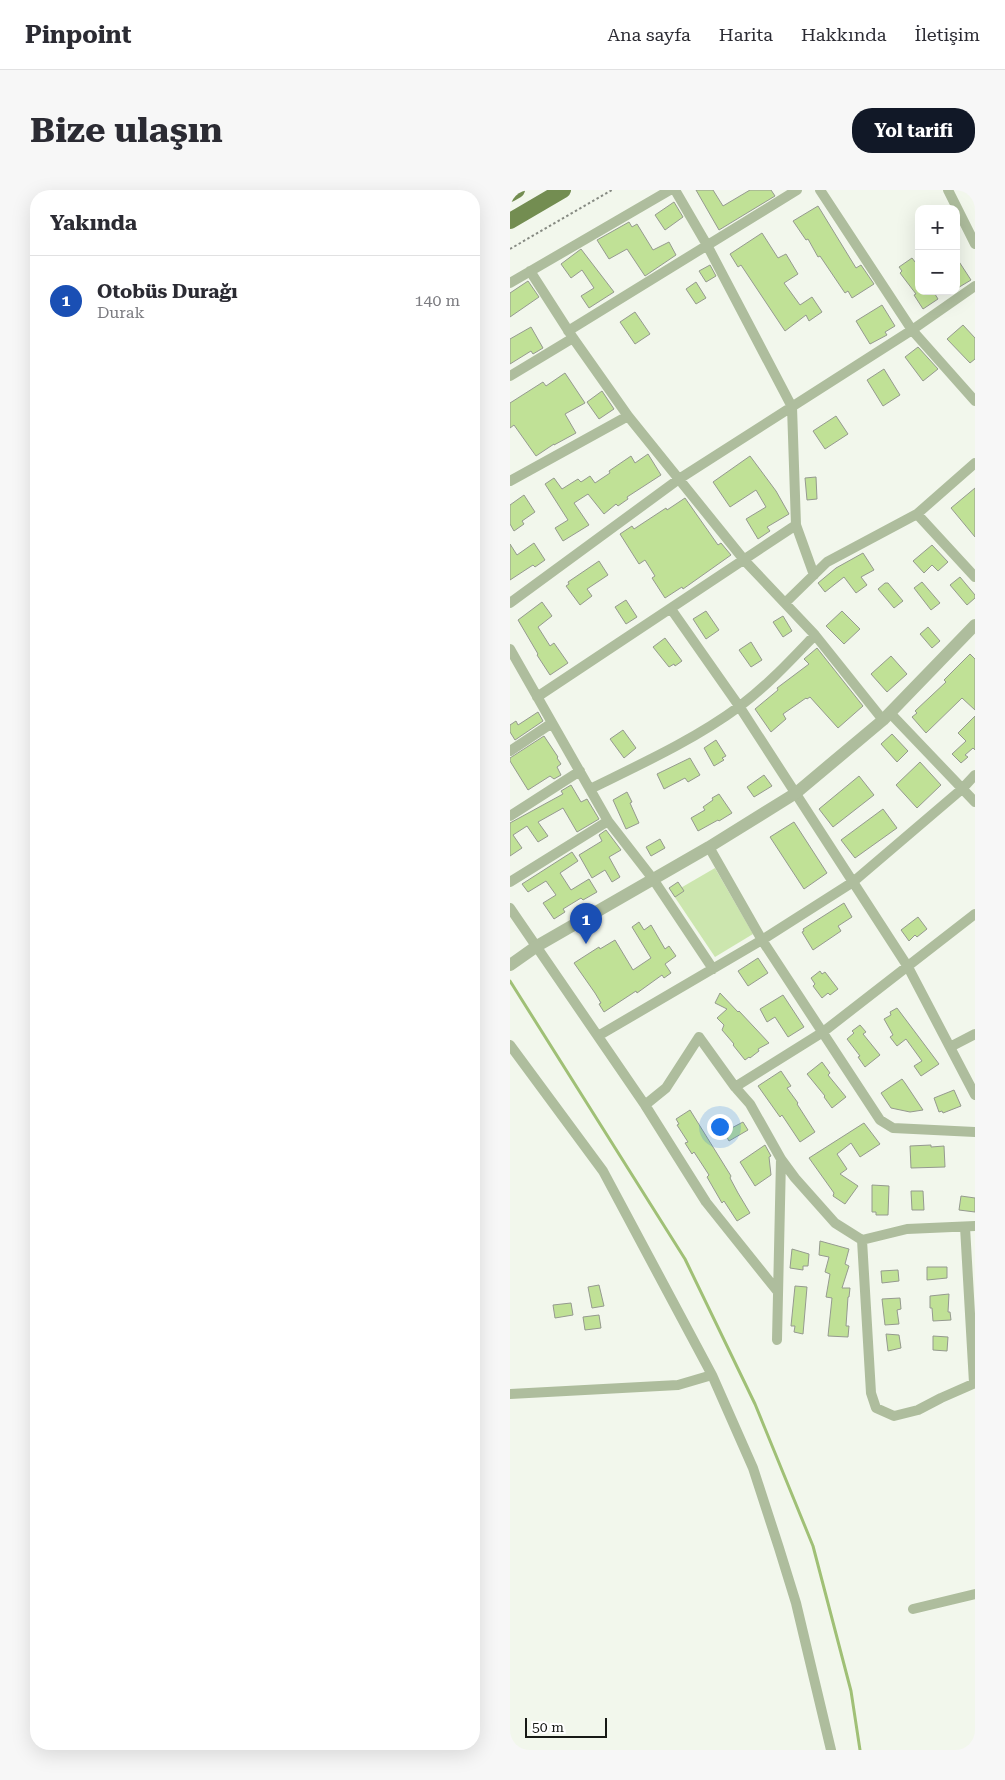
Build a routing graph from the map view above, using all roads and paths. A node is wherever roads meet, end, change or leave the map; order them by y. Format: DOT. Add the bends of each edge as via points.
graph roads {
  1 [pos="517,190"];
  2 [pos="563,190"];
  3 [pos="612,190"];
  4 [pos="670,190"];
  5 [pos="675,190"];
  6 [pos="797,190"];
  7 [pos="820,190"];
  8 [pos="948,190"];
  9 [pos="510,194"];
  10 [pos="510,221"];
  11 [pos="975,244"];
  12 [pos="707,245"];
  13 [pos="510,250"];
  14 [pos="530,271"];
  15 [pos="510,283"];
  16 [pos="975,286"];
  17 [pos="912,330"];
  18 [pos="571,335"];
  19 [pos="510,376"];
  20 [pos="975,401"];
  21 [pos="792,408"];
  22 [pos="628,416"];
  23 [pos="975,463"];
  24 [pos="679,479"];
  25 [pos="510,481"];
  26 [pos="917,514"];
  27 [pos="796,525"];
  28 [pos="744,561"];
  29 [pos="814,575"];
  30 [pos="975,577"];
  31 [pos="510,603"];
  32 [pos="785,603"];
  33 [pos="671,609"];
  34 [pos="975,625"];
  35 [pos="815,635"];
  36 [pos="510,649"];
  37 [pos="537,697"];
  38 [pos="739,706"];
  39 [pos="887,716"];
  40 [pos="552,723"];
  41 [pos="510,751"];
  42 [pos="580,771"];
  43 [pos="975,775"];
  44 [pos="590,789"];
  45 [pos="962,789"];
  46 [pos="796,793"];
  47 [pos="975,802"];
  48 [pos="510,816"];
  49 [pos="608,821"];
  50 [pos="709,847"];
  51 [pos="653,879"];
  52 [pos="510,882"];
  53 [pos="853,882"];
  54 [pos="510,908"];
  55 [pos="975,914"];
  56 [pos="762,940"];
  57 [pos="537,946"];
  58 [pos="513,964"];
  59 [pos="908,966"];
  60 [pos="714,969"];
  61 [pos="823,1032"];
  62 [pos="975,1034"];
  63 [pos="598,1036"];
  64 [pos="510,1045"];
  65 [pos="950,1047"];
  66 [pos="735,1087"];
  67 [pos="975,1095"];
  68 [pos="645,1104"];
  69 [pos="975,1132"];
  70 [pos="781,1159"];
  71 [pos="970,1227"];
  72 [pos="862,1240"];
  73 [pos="778,1292"];
  74 [pos="777,1340"];
  75 [pos="712,1375"];
  76 [pos="974,1383"];
  77 [pos="510,1394"];
  78 [pos="975,1594"];
  79 [pos="913,1609"];
  80 [pos="832,1750"];
  1 -- 9 [label="main road"];
  2 -- 10 [label="main road"];
  3 -- 13 [label="path"];
  4 -- 14 [label="street"];
  5 -- 12 [label="street"];
  6 -- 12 [label="street"];
  7 -- 17 [label="street"];
  8 -- 11 [label="street"];
  12 -- 18 [label="street"];
  12 -- 21 [label="street"];
  14 -- 15 [label="street"];
  14 -- 18 [label="street"];
  16 -- 17 [label="street"];
  17 -- 20 [label="street"];
  17 -- 21 [label="street"];
  18 -- 19 [label="street"];
  18 -- 22 [label="street"];
  21 -- 24 [label="street"];
  21 -- 27 [label="street"];
  22 -- 24 [label="street"];
  22 -- 25 [label="street"];
  23 -- 26 [label="street"];
  24 -- 28 [label="street"];
  24 -- 31 [label="street"];
  26 -- 29 [label="street" via="827,562"];
  26 -- 30 [label="street"];
  27 -- 28 [label="street"];
  27 -- 29 [label="street"];
  28 -- 32 [label="street"];
  28 -- 33 [label="street"];
  29 -- 32 [label="street"];
  32 -- 35 [label="street"];
  33 -- 37 [label="street"];
  33 -- 38 [label="street"];
  34 -- 39 [label="street"];
  35 -- 38 [label="street" via="771,680"];
  35 -- 39 [label="street"];
  36 -- 37 [label="street"];
  37 -- 40 [label="street"];
  38 -- 44 [label="street" via="674,748"];
  38 -- 46 [label="street"];
  39 -- 45 [label="street"];
  39 -- 46 [label="street"];
  40 -- 41 [label="street"];
  40 -- 42 [label="street"];
  42 -- 44 [label="street"];
  42 -- 48 [label="street"];
  43 -- 45 [label="street"];
  44 -- 49 [label="street"];
  45 -- 47 [label="street"];
  45 -- 53 [label="street"];
  46 -- 50 [label="street"];
  46 -- 53 [label="street"];
  49 -- 51 [label="street"];
  49 -- 52 [label="street"];
  50 -- 51 [label="street"];
  50 -- 56 [label="street"];
  51 -- 57 [label="street"];
  51 -- 60 [label="street"];
  53 -- 56 [label="street"];
  53 -- 59 [label="street"];
  54 -- 57 [label="street"];
  55 -- 59 [label="street"];
  56 -- 60 [label="street"];
  56 -- 61 [label="street"];
  57 -- 58 [label="street"];
  57 -- 63 [label="street"];
  59 -- 61 [label="street"];
  59 -- 65 [label="street"];
  60 -- 63 [label="street"];
  61 -- 66 [label="street"];
  61 -- 69 [label="street" via="880,1120 893,1128"];
  62 -- 65 [label="street"];
  63 -- 68 [label="street"];
  64 -- 75 [label="street" via="603,1171"];
  65 -- 67 [label="street"];
  66 -- 68 [label="street" via="699,1037 666,1088"];
  66 -- 70 [label="street" via="750,1104"];
  68 -- 73 [label="street" via="706,1202"];
  70 -- 72 [label="street" via="835,1223"];
  70 -- 73 [label="street"];
  71 -- 72 [label="street" via="907,1229"];
  71 -- 76 [label="street"];
  72 -- 76 [label="street" via="871,1393 876,1408 894,1416 918,1410"];
  73 -- 74 [label="street"];
  75 -- 77 [label="street" via="678,1385"];
  75 -- 80 [label="street" via="753,1468 779,1548 796,1602"];
  78 -- 79 [label="street"];
}
